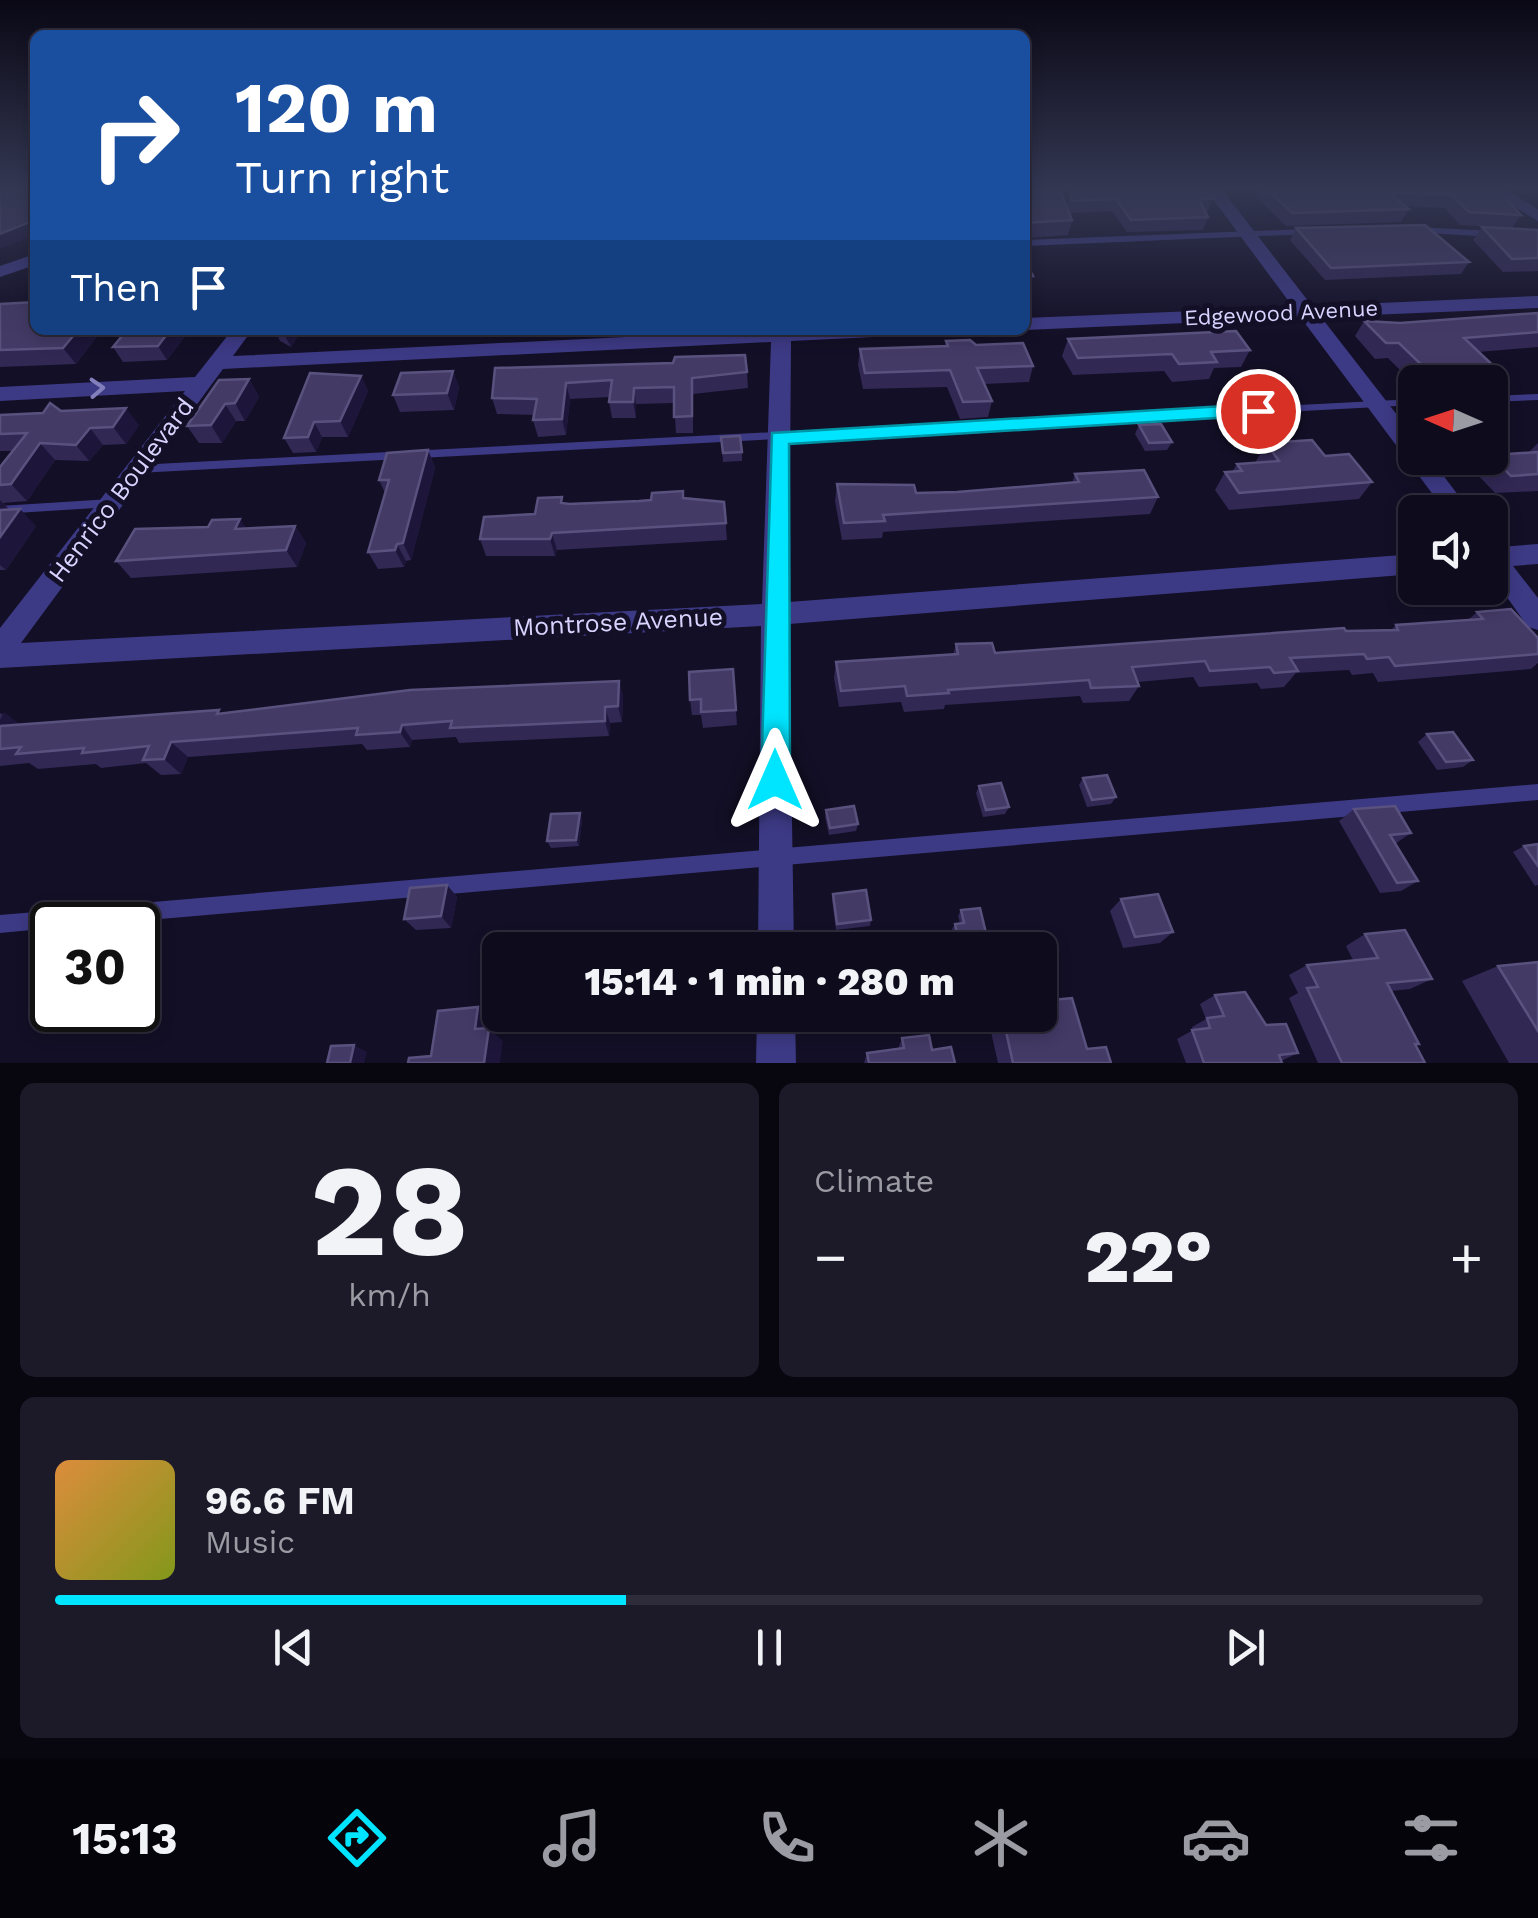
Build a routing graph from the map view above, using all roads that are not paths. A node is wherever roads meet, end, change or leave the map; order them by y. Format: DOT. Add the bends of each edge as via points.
graph roads {
  1 [pos="1183,237"];
  2 [pos="1250,237"];
  3 [pos="1030,243"];
  4 [pos="30,261"];
  5 [pos="0,272"];
  6 [pos="1538,302"];
  7 [pos="1308,311"];
  8 [pos="1030,324"];
  9 [pos="238,335"];
  10 [pos="725,335"];
  11 [pos="781,335"];
  12 [pos="217,362"];
  13 [pos="202,382"];
  14 [pos="0,394"];
  15 [pos="1538,397"];
  16 [pos="1508,398"];
  17 [pos="1398,403"];
  18 [pos="1378,404"];
  19 [pos="1398,431"];
  20 [pos="779,438"];
  21 [pos="136,469"];
  22 [pos="1431,475"];
  23 [pos="1446,495"];
  24 [pos="110,504"];
  25 [pos="0,510"];
  26 [pos="1538,554"];
  27 [pos="1508,555"];
  28 [pos="1398,565"];
  29 [pos="1508,579"];
  30 [pos="775,614"];
  31 [pos="1538,619"];
  32 [pos="0,652"];
  33 [pos="1538,792"];
  34 [pos="776,854"];
  35 [pos="0,924"];
  36 [pos="776,932"];
  37 [pos="776,1032"];
  38 [pos="776,1063"];
  1 -- 3 [label="lane"];
  2 -- 7 [label="street"];
  4 -- 5 [label="street"];
  6 -- 7 [label="street, Edgewood Avenue"];
  7 -- 8 [label="street, Edgewood Avenue"];
  7 -- 18 [label="street"];
  9 -- 12 [label="street, Henrico Boulevard"];
  10 -- 12 [label="street"];
  11 -- 20 [label="street"];
  12 -- 13 [label="street, Henrico Boulevard"];
  14 -- 13 [label="street, one-way"];
  13 -- 21 [label="street, Henrico Boulevard"];
  15 -- 16 [label="lane"];
  17 -- 18 [label="lane"];
  18 -- 19 [label="street"];
  18 -- 20 [label="lane"];
  20 -- 21 [label="lane"];
  20 -- 30 [label="street"];
  21 -- 24 [label="street, Henrico Boulevard"];
  22 -- 23 [label="street"];
  24 -- 25 [label="lane"];
  24 -- 32 [label="street, Henrico Boulevard"];
  26 -- 27 [label="street"];
  28 -- 30 [label="street, Montrose Avenue"];
  29 -- 31 [label="street"];
  30 -- 32 [label="street, Montrose Avenue"];
  30 -- 34 [label="street"];
  33 -- 34 [label="lane"];
  34 -- 35 [label="lane"];
  34 -- 36 [label="street"];
  37 -- 38 [label="street"];
}
